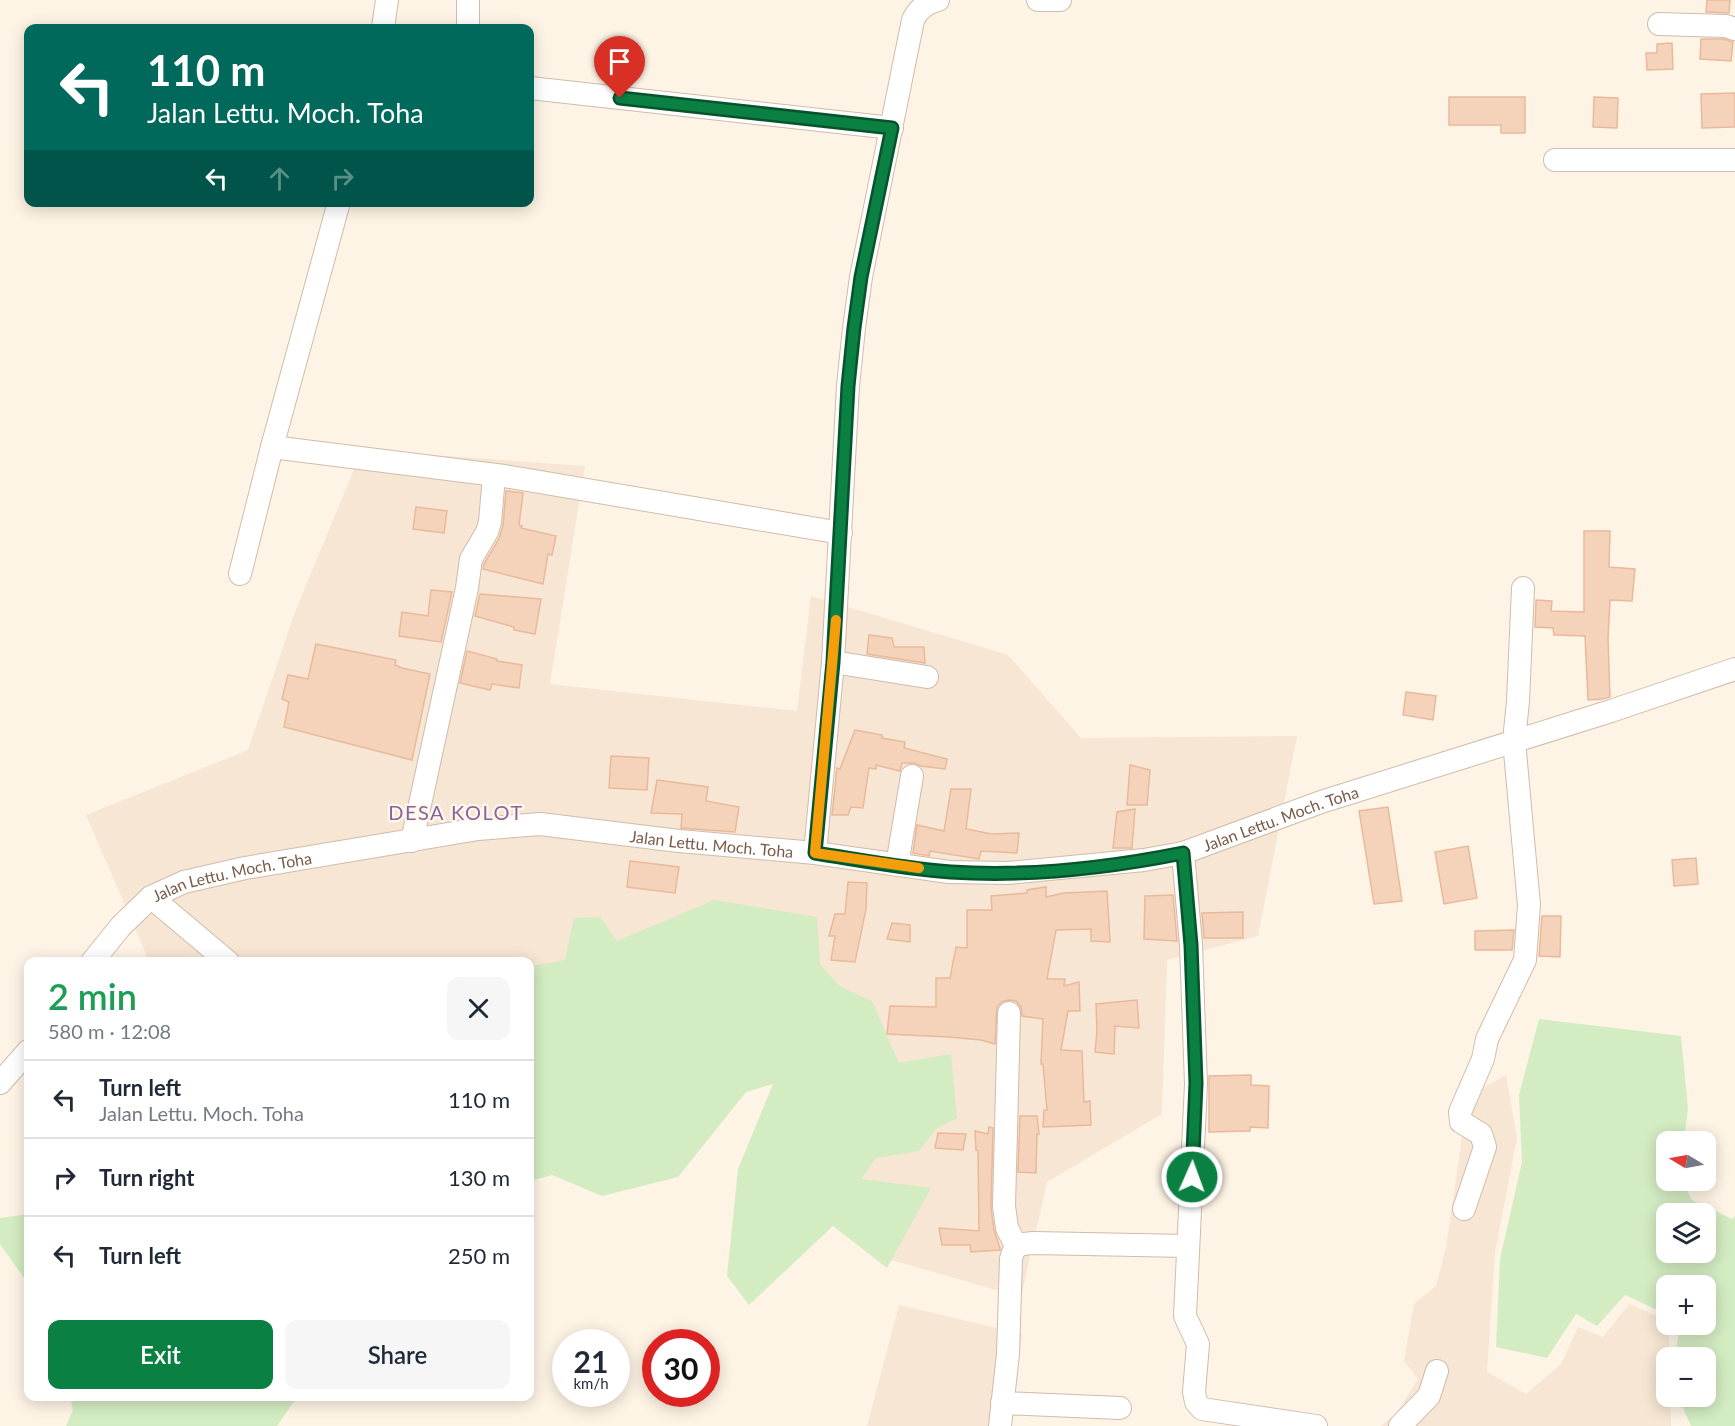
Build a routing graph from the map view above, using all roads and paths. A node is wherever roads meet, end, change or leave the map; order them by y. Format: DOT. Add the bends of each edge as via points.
graph roads {
  1 [pos="468,0"];
  2 [pos="938,0"];
  3 [pos="1038,0"];
  4 [pos="1060,0"];
  5 [pos="381,1"];
  6 [pos="383,24"];
  7 [pos="468,24"];
  8 [pos="1659,24"];
  9 [pos="1735,28"];
  10 [pos="534,88"];
  11 [pos="892,128"];
  12 [pos="1555,160"];
  13 [pos="1735,160"];
  14 [pos="338,207"];
  15 [pos="272,447"];
  16 [pos="494,476"];
  17 [pos="841,533"];
  18 [pos="240,574"];
  19 [pos="1523,588"];
  20 [pos="833,662"];
  21 [pos="1735,669"];
  22 [pos="927,677"];
  23 [pos="1514,741"];
  24 [pos="912,776"];
  25 [pos="412,841"];
  26 [pos="815,853"];
  27 [pos="1183,853"];
  28 [pos="897,865"];
  29 [pos="152,897"];
  30 [pos="96,957"];
  31 [pos="222,957"];
  32 [pos="1009,1013"];
  33 [pos="24,1056"];
  34 [pos="0,1083"];
  35 [pos="1464,1209"];
  36 [pos="1016,1246"];
  37 [pos="1188,1246"];
  38 [pos="1437,1371"];
  39 [pos="1002,1402"];
  40 [pos="1120,1408"];
  41 [pos="1000,1426"];
  42 [pos="1316,1426"];
  43 [pos="1400,1426"];
  1 -- 7 [label="street"];
  2 -- 11 [label="street" via="917,12 913,20"];
  3 -- 4 [label="street"];
  5 -- 6 [label="street"];
  8 -- 9 [label="street"];
  10 -- 11 [label="street"];
  11 -- 17 [label="street" via="854,328"];
  12 -- 13 [label="street"];
  14 -- 15 [label="street"];
  15 -- 16 [label="street"];
  15 -- 18 [label="street"];
  16 -- 17 [label="street"];
  16 -- 25 [label="street" via="490,522 471,559"];
  17 -- 20 [label="street"];
  19 -- 23 [label="street"];
  20 -- 22 [label="street"];
  20 -- 26 [label="street"];
  21 -- 23 [label="street, Jalan Lettu. Moch. Toha"];
  23 -- 27 [label="street, Jalan Lettu. Moch. Toha" via="1321,802"];
  23 -- 35 [label="street" via="1530,904 1525,960 1487,1039 1477,1076 1460,1112 1461,1122 1481,1134 1485,1147"];
  24 -- 28 [label="street"];
  25 -- 26 [label="street, Jalan Lettu. Moch. Toha" via="478,829 540,824"];
  25 -- 29 [label="street, Jalan Lettu. Moch. Toha" via="210,875"];
  26 -- 28 [label="street, Jalan Lettu. Moch. Toha"];
  27 -- 28 [label="street, Jalan Lettu. Moch. Toha" via="1008,873 949,872"];
  27 -- 37 [label="street" via="1196,1083"];
  29 -- 30 [label="street, Jalan Lettu. Moch. Toha"];
  29 -- 31 [label="street"];
  32 -- 36 [label="street" via="1004,1206 1007,1228"];
  33 -- 34 [label="street"];
  36 -- 37 [label="street"];
  36 -- 39 [label="street" via="1011,1259"];
  37 -- 42 [label="street" via="1185,1316 1198,1344 1196,1402 1202,1409"];
  38 -- 43 [label="street" via="1429,1396"];
  39 -- 40 [label="street"];
  39 -- 41 [label="street"];
}
